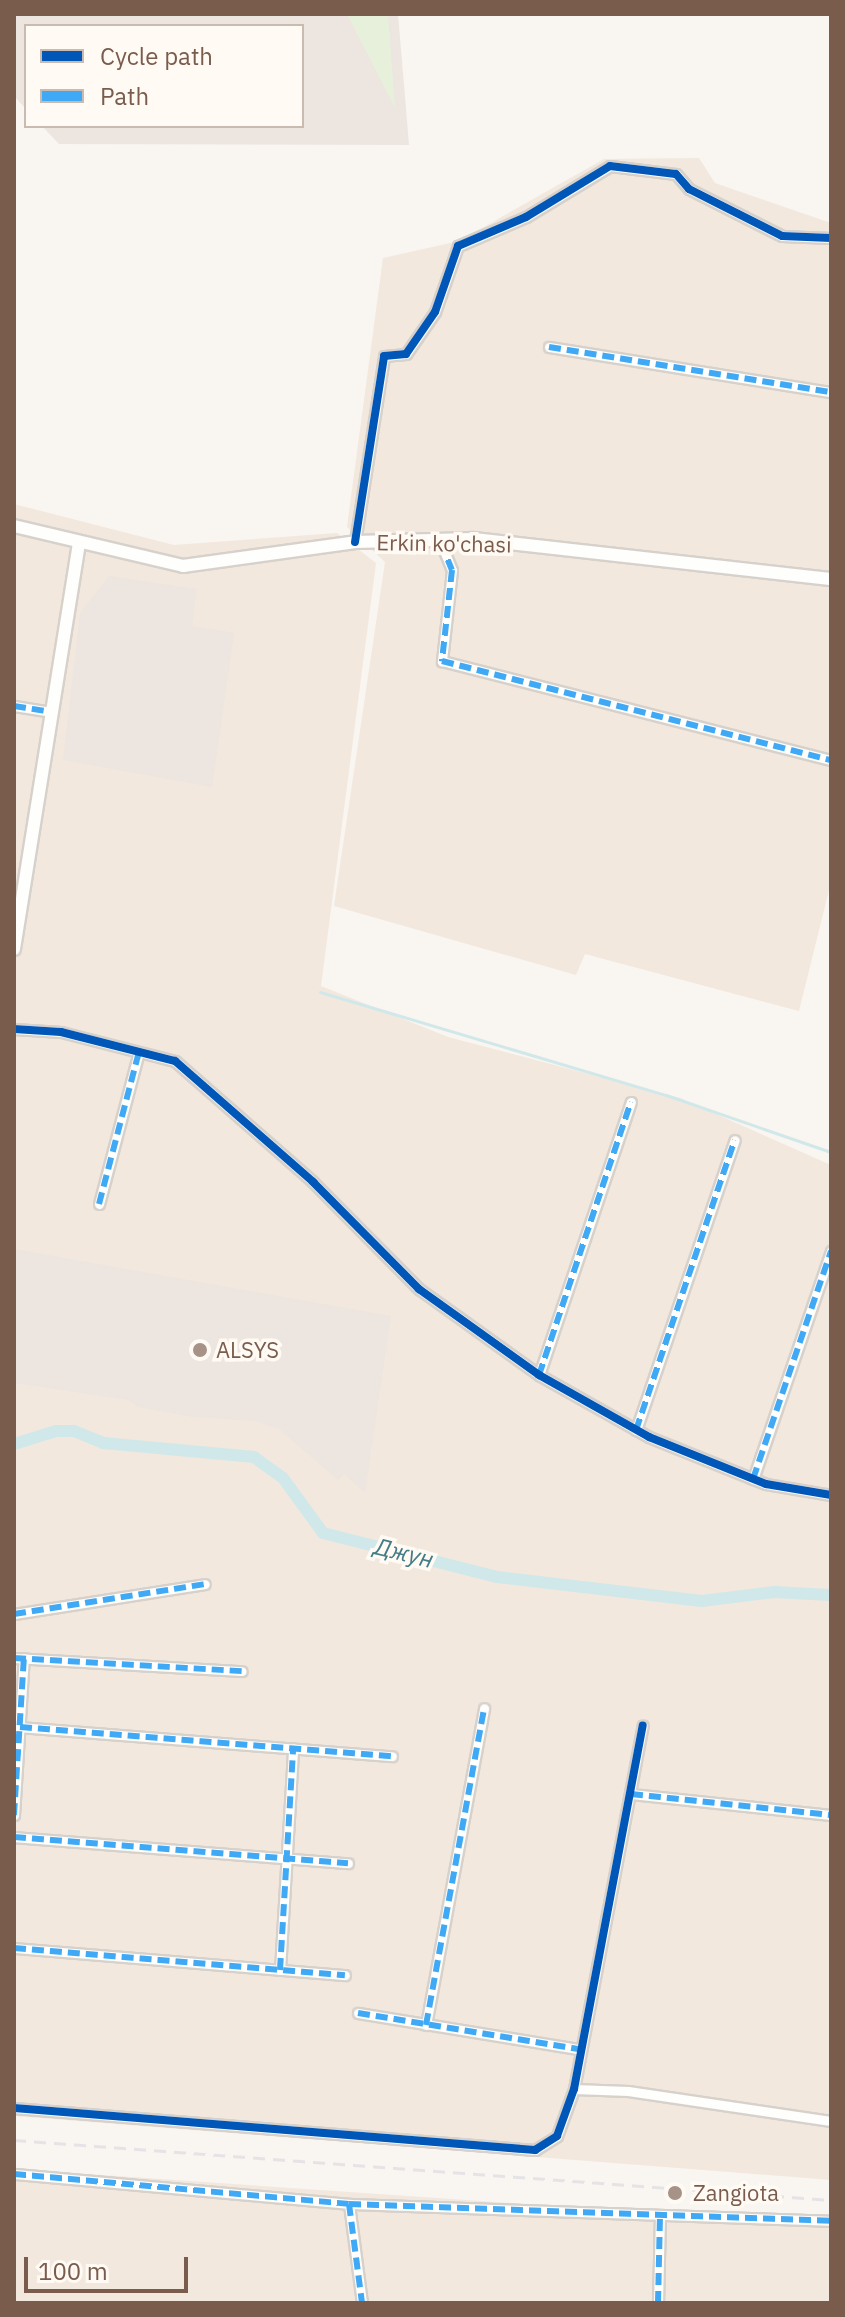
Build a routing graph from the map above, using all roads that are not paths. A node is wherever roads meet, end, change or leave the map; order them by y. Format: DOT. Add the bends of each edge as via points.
graph roads {
  1 [pos="831,238"];
  2 [pos="549,347"];
  3 [pos="831,392"];
  4 [pos="14,526"];
  5 [pos="355,542"];
  6 [pos="441,543"];
  7 [pos="79,544"];
  8 [pos="831,579"];
  9 [pos="14,706"];
  10 [pos="50,712"];
  11 [pos="831,760"];
  12 [pos="14,949"];
  13 [pos="14,1029"];
  14 [pos="139,1052"];
  15 [pos="631,1102"];
  16 [pos="735,1140"];
  17 [pos="99,1204"];
  18 [pos="831,1251"];
  19 [pos="539,1375"];
  20 [pos="636,1430"];
  21 [pos="753,1479"];
  22 [pos="831,1495"];
  23 [pos="205,1584"];
  24 [pos="14,1614"];
  25 [pos="19,1658"];
  26 [pos="242,1671"];
  27 [pos="484,1708"];
  28 [pos="643,1725"];
  29 [pos="20,1727"];
  30 [pos="293,1748"];
  31 [pos="392,1756"];
  32 [pos="631,1794"];
  33 [pos="14,1815"];
  34 [pos="831,1815"];
  35 [pos="14,1837"];
  36 [pos="288,1857"];
  37 [pos="348,1863"];
  38 [pos="14,1948"];
  39 [pos="280,1970"];
  40 [pos="345,1975"];
  41 [pos="358,2013"];
  42 [pos="426,2025"];
  43 [pos="578,2049"];
  44 [pos="574,2089"];
  45 [pos="14,2108"];
  46 [pos="831,2121"];
  47 [pos="14,2174"];
  48 [pos="349,2204"];
  49 [pos="660,2217"];
  50 [pos="831,2221"];
  51 [pos="362,2303"];
  52 [pos="658,2303"];
  1 -- 5 [label="street" via="782,236 689,189 676,174 610,166 526,217 458,246 435,312 406,354 384,356"];
  2 -- 3 [label="street"];
  4 -- 7 [label="main road, Erkin ko'chasi"];
  5 -- 6 [label="main road, Erkin ko'chasi"];
  5 -- 7 [label="main road, Erkin ko'chasi" via="183,566"];
  6 -- 8 [label="main road, Erkin ko'chasi" via="473,539"];
  6 -- 11 [label="street" via="452,570 442,661"];
  7 -- 10 [label="main road"];
  9 -- 10 [label="street"];
  10 -- 12 [label="main road"];
  13 -- 14 [label="street" via="61,1032"];
  14 -- 17 [label="street"];
  14 -- 19 [label="street" via="175,1061 313,1182 419,1289"];
  15 -- 19 [label="street"];
  16 -- 20 [label="street"];
  18 -- 21 [label="street"];
  19 -- 20 [label="street"];
  20 -- 21 [label="street"];
  21 -- 22 [label="street"];
  23 -- 24 [label="street"];
  25 -- 26 [label="street"];
  25 -- 29 [label="street"];
  27 -- 42 [label="street"];
  28 -- 32 [label="street"];
  29 -- 30 [label="street"];
  29 -- 33 [label="street"];
  30 -- 31 [label="street"];
  30 -- 36 [label="street"];
  32 -- 34 [label="street"];
  32 -- 43 [label="street"];
  35 -- 36 [label="street"];
  36 -- 37 [label="street"];
  36 -- 39 [label="street"];
  38 -- 39 [label="street"];
  39 -- 40 [label="street"];
  41 -- 42 [label="street"];
  42 -- 43 [label="street"];
  43 -- 44 [label="street"];
  44 -- 45 [label="street" via="557,2136 535,2150"];
  44 -- 46 [label="street" via="628,2091"];
  47 -- 48 [label="street"];
  48 -- 49 [label="street"];
  48 -- 51 [label="street"];
  49 -- 50 [label="street"];
  49 -- 52 [label="street"];
}
